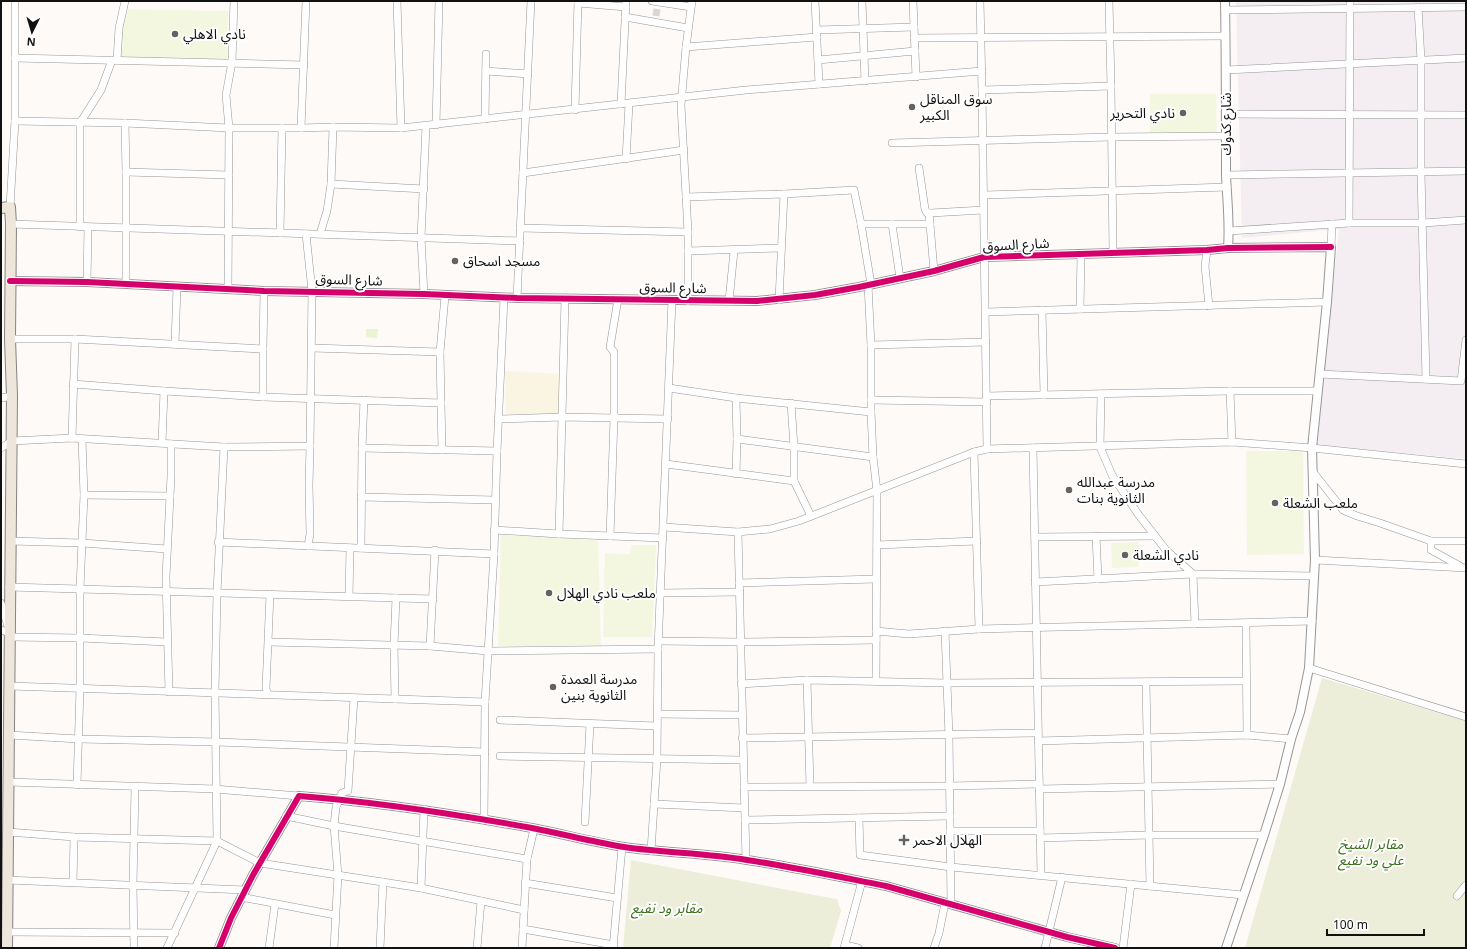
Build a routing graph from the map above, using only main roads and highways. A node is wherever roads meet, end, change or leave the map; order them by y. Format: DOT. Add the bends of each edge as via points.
graph roads {
  1 [pos="6,208"];
  2 [pos="7,634"];
  3 [pos="5,836"];
  4 [pos="7,948"];
  1 -- 2 [label="main road" via="11,224 12,396 11,541"];
  2 -- 3 [label="main road" via="10,686 9,782"];
  3 -- 4 [label="main road"];
}
